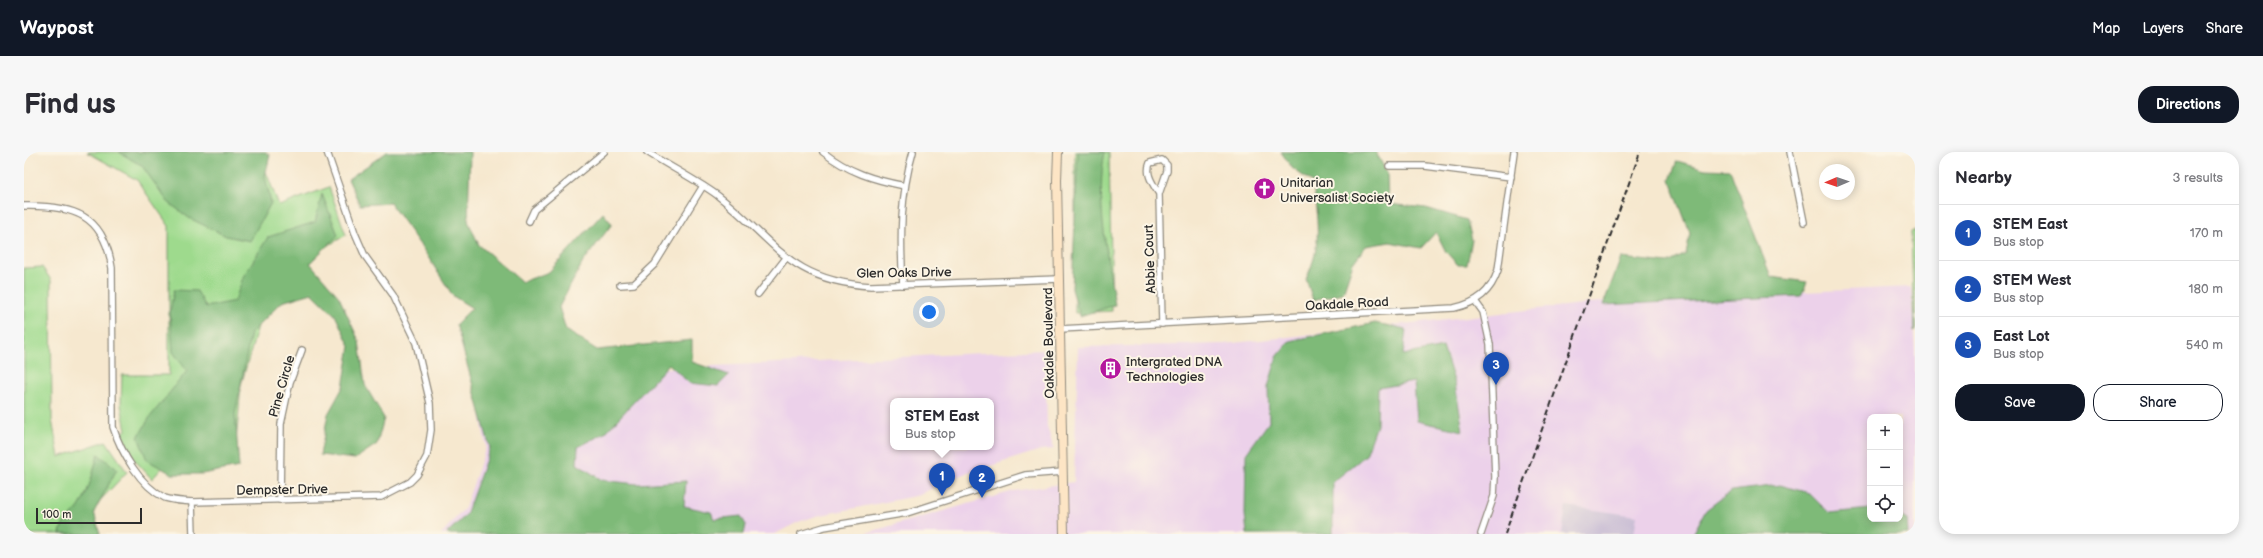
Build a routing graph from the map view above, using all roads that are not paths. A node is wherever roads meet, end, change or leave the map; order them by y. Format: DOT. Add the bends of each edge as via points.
graph roads {
  1 [pos="327,152"];
  2 [pos="604,152"];
  3 [pos="647,152"];
  4 [pos="823,152"];
  5 [pos="913,152"];
  6 [pos="1058,152"];
  7 [pos="1514,152"];
  8 [pos="1790,152"];
  9 [pos="1389,166"];
  10 [pos="1511,177"];
  11 [pos="704,186"];
  12 [pos="905,186"];
  13 [pos="1158,194"];
  14 [pos="24,206"];
  15 [pos="530,221"];
  16 [pos="1804,222"];
  17 [pos="786,258"];
  18 [pos="1059,279"];
  19 [pos="620,285"];
  20 [pos="903,285"];
  21 [pos="758,294"];
  22 [pos="1475,301"];
  23 [pos="1162,324"];
  24 [pos="1060,329"];
  25 [pos="302,350"];
  26 [pos="1063,472"];
  27 [pos="280,500"];
  28 [pos="192,502"];
  29 [pos="193,534"];
  30 [pos="801,534"];
  31 [pos="1064,534"];
  32 [pos="1481,534"];
  1 -- 27 [label="street, Dempster Drive" via="365,256 392,295 416,343 430,403 430,448 423,466 410,482 381,497"];
  2 -- 15 [label="street" via="534,210"];
  3 -- 11 [label="street, Glen Oaks Drive"];
  4 -- 12 [label="street" via="839,164 865,176"];
  5 -- 12 [label="street"];
  6 -- 18 [label="main road, Oakdale Boulevard"];
  7 -- 10 [label="street, Oakdale Road"];
  8 -- 16 [label="street"];
  9 -- 10 [label="street" via="1425,166"];
  10 -- 22 [label="street, Oakdale Road" via="1498,270 1489,289"];
  11 -- 17 [label="street, Glen Oaks Drive"];
  11 -- 19 [label="street" via="655,264 634,284"];
  12 -- 20 [label="street" via="901,220"];
  13 -- 13 [label="street, Abbie Court" via="1167,171 1167,165 1162,160 1150,163 1148,169 1148,175"];
  13 -- 23 [label="street, Abbie Court"];
  14 -- 28 [label="street, Dempster Drive" via="57,206 69,209 87,219 102,236 112,268 113,427 118,444 130,464 153,490 176,501"];
  17 -- 20 [label="street, Glen Oaks Drive" via="811,273 840,282 871,286"];
  17 -- 21 [label="street"];
  18 -- 20 [label="street, Glen Oaks Drive"];
  18 -- 24 [label="main road, Oakdale Boulevard"];
  22 -- 23 [label="street, Oakdale Road" via="1454,308"];
  22 -- 32 [label="street" via="1483,312 1489,335 1495,469 1494,496"];
  23 -- 24 [label="street, Oakdale Road"];
  24 -- 26 [label="main road, Oakdale Boulevard"];
  25 -- 27 [label="street, Pine Circle" via="290,382 281,424"];
  26 -- 30 [label="street" via="1025,475 907,513 824,527"];
  26 -- 31 [label="main road, Oakdale Boulevard"];
  27 -- 28 [label="street, Dempster Drive"];
  28 -- 29 [label="street"];
}
